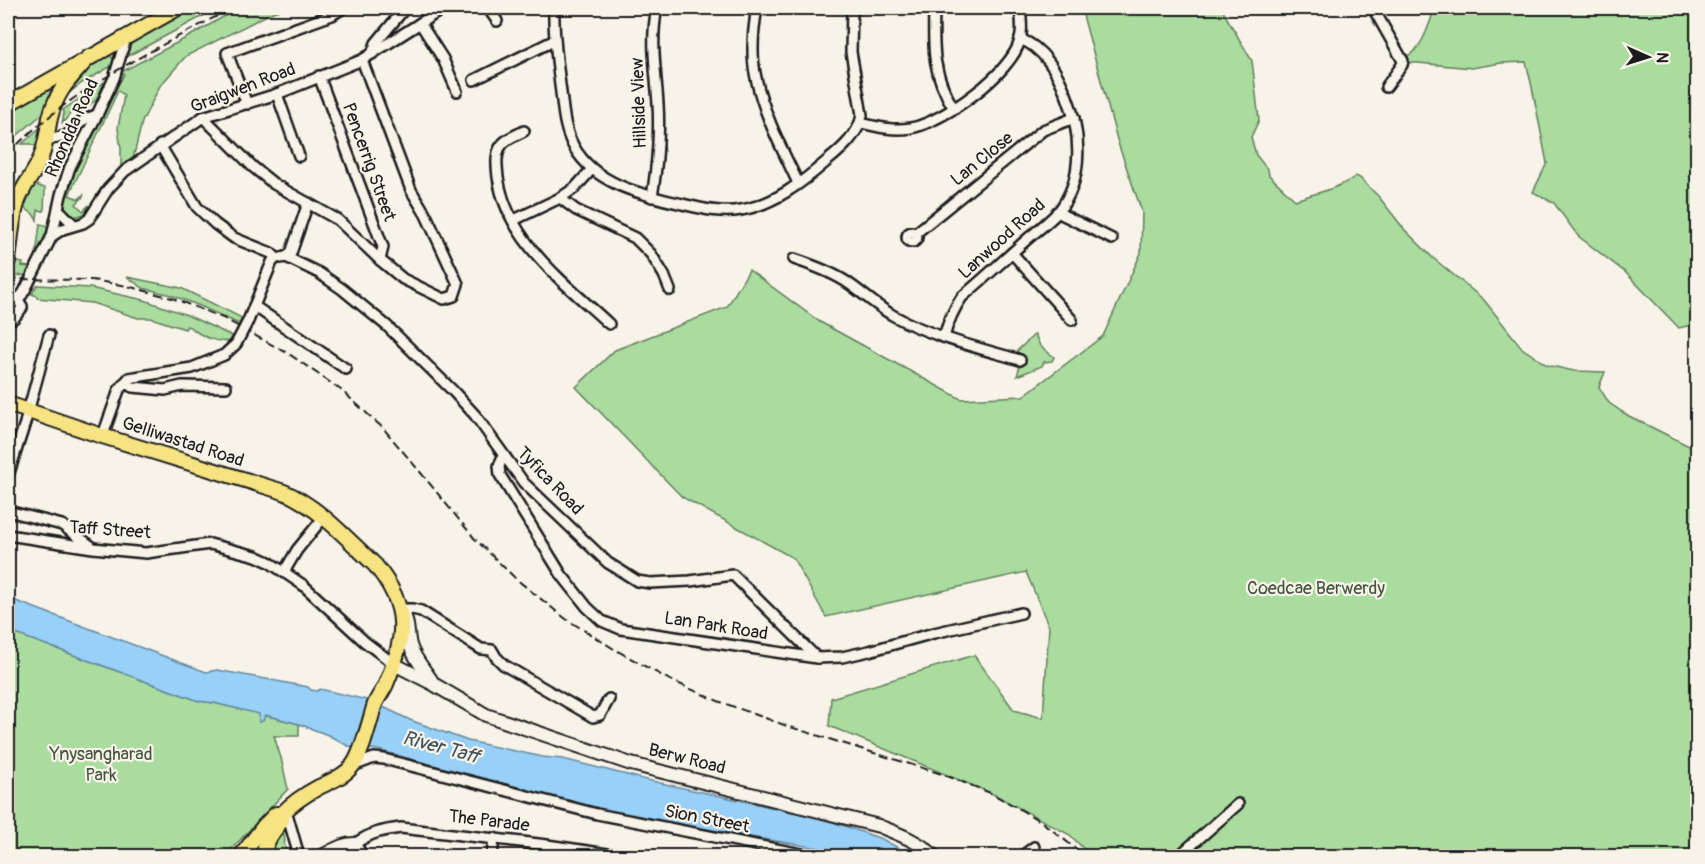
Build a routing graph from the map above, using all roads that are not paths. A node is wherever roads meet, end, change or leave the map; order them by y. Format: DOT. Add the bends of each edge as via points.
graph roads {
  1 [pos="178,8"];
  2 [pos="343,8"];
  3 [pos="405,8"];
  4 [pos="444,8"];
  5 [pos="488,8"];
  6 [pos="554,8"];
  7 [pos="657,8"];
  8 [pos="757,8"];
  9 [pos="852,8"];
  10 [pos="934,8"];
  11 [pos="1020,8"];
  12 [pos="1373,8"];
  13 [pos="497,21"];
  14 [pos="420,23"];
  15 [pos="126,38"];
  16 [pos="1020,39"];
  17 [pos="555,40"];
  18 [pos="107,48"];
  19 [pos="372,54"];
  20 [pos="89,57"];
  21 [pos="121,58"];
  22 [pos="362,60"];
  23 [pos="319,76"];
  24 [pos="474,80"];
  25 [pos="1386,87"];
  26 [pos="458,91"];
  27 [pos="277,94"];
  28 [pos="8,104"];
  29 [pos="247,104"];
  30 [pos="954,109"];
  31 [pos="97,115"];
  32 [pos="203,117"];
  33 [pos="1074,118"];
  34 [pos="861,123"];
  35 [pos="524,131"];
  36 [pos="46,140"];
  37 [pos="160,146"];
  38 [pos="299,156"];
  39 [pos="595,171"];
  40 [pos="798,183"];
  41 [pos="652,197"];
  42 [pos="560,198"];
  43 [pos="308,203"];
  44 [pos="58,209"];
  45 [pos="1058,212"];
  46 [pos="13,218"];
  47 [pos="514,220"];
  48 [pos="74,225"];
  49 [pos="916,233"];
  50 [pos="52,237"];
  51 [pos="1112,239"];
  52 [pos="1012,253"];
  53 [pos="286,257"];
  54 [pos="8,258"];
  55 [pos="276,258"];
  56 [pos="794,259"];
  57 [pos="380,260"];
  58 [pos="670,290"];
  59 [pos="17,299"];
  60 [pos="8,306"];
  61 [pos="254,306"];
  62 [pos="8,320"];
  63 [pos="1072,320"];
  64 [pos="609,324"];
  65 [pos="49,335"];
  66 [pos="944,337"];
  67 [pos="1020,360"];
  68 [pos="346,369"];
  69 [pos="124,382"];
  70 [pos="226,387"];
  71 [pos="8,404"];
  72 [pos="28,411"];
  73 [pos="103,435"];
  74 [pos="503,456"];
  75 [pos="8,476"];
  76 [pos="8,511"];
  77 [pos="322,518"];
  78 [pos="8,534"];
  79 [pos="93,548"];
  80 [pos="284,572"];
  81 [pos="400,609"];
  82 [pos="1021,613"];
  83 [pos="818,658"];
  84 [pos="394,664"];
  85 [pos="435,685"];
  86 [pos="609,699"];
  87 [pos="354,763"];
  88 [pos="1238,804"];
  89 [pos="284,812"];
  90 [pos="494,838"];
  91 [pos="356,844"];
  92 [pos="1034,847"];
  93 [pos="241,856"];
  94 [pos="264,856"];
  95 [pos="299,856"];
  96 [pos="322,856"];
  97 [pos="363,856"];
  98 [pos="492,856"];
  99 [pos="621,856"];
  100 [pos="812,856"];
  101 [pos="934,856"];
  102 [pos="1022,856"];
  103 [pos="1179,856"];
  1 -- 15 [label="main road, Rhondda Road"];
  2 -- 29 [label="street" via="227,53"];
  3 -- 19 [label="street" via="376,43"];
  4 -- 14 [label="street, Graigwen Road"];
  5 -- 13 [label="street"];
  6 -- 17 [label="street"];
  7 -- 41 [label="street, Hillside View" via="654,54 659,145"];
  8 -- 40 [label="street" via="755,76 767,115"];
  9 -- 34 [label="street" via="851,52"];
  10 -- 30 [label="street" via="934,59 943,91"];
  11 -- 16 [label="street"];
  12 -- 25 [label="street" via="1403,61"];
  14 -- 19 [label="street, Graigwen Road"];
  14 -- 26 [label="street"];
  15 -- 18 [label="main road, Rhondda Road"];
  15 -- 21 [label="street, Rhondda Road"];
  16 -- 30 [label="street" via="1000,71"];
  16 -- 33 [label="street, Lanwood Road" via="1052,66"];
  17 -- 24 [label="street"];
  17 -- 39 [label="street" via="568,136"];
  18 -- 20 [label="main road, Rhondda Road"];
  18 -- 21 [label="street"];
  19 -- 22 [label="street, Graigwen Road"];
  20 -- 28 [label="main road, Rhondda Road"];
  20 -- 36 [label="main road" via="59,92"];
  21 -- 31 [label="street, Rhondda Road"];
  22 -- 23 [label="street, Graigwen Road"];
  22 -- 57 [label="street" via="411,190 458,284 454,296 444,299 403,279"];
  23 -- 27 [label="street, Graigwen Road"];
  23 -- 57 [label="street, Pencerrig Street" via="383,247"];
  27 -- 29 [label="street, Graigwen Road"];
  27 -- 38 [label="street"];
  29 -- 32 [label="street, Graigwen Road"];
  30 -- 34 [label="street" via="909,129"];
  31 -- 36 [label="street" via="85,119 62,138"];
  31 -- 44 [label="street, Rhondda Road" via="70,167"];
  32 -- 37 [label="street, Graigwen Road"];
  32 -- 43 [label="street" via="253,167"];
  33 -- 45 [label="street, Lanwood Road" via="1078,133 1077,167"];
  33 -- 49 [label="street, Lan Close" via="1043,130"];
  34 -- 40 [label="street" via="830,159"];
  35 -- 47 [label="street" via="501,146 496,160 504,202"];
  36 -- 46 [label="main road"];
  37 -- 48 [label="street, Graigwen Road" via="125,171 89,219"];
  37 -- 55 [label="street" via="197,207 214,224"];
  39 -- 41 [label="street" via="627,189"];
  39 -- 42 [label="street"];
  40 -- 41 [label="street" via="768,202 733,211 712,211"];
  42 -- 47 [label="street"];
  42 -- 58 [label="street" via="576,210 635,238 651,254"];
  43 -- 53 [label="street" via="291,253"];
  43 -- 57 [label="street" via="338,220"];
  44 -- 48 [label="street"];
  44 -- 50 [label="street, Rhondda Road"];
  45 -- 51 [label="street"];
  45 -- 52 [label="street, Lanwood Road"];
  46 -- 54 [label="main road"];
  47 -- 64 [label="street" via="527,245"];
  48 -- 50 [label="street, Graigwen Road"];
  50 -- 59 [label="street, Rhondda Road"];
  52 -- 63 [label="street"];
  52 -- 66 [label="street, Lanwood Road" via="962,297"];
  53 -- 55 [label="street"];
  53 -- 74 [label="street, Tyfica Road" via="319,273 387,326 475,415"];
  55 -- 61 [label="street"];
  56 -- 66 [label="street" via="845,281 899,319"];
  59 -- 60 [label="street, Rhondda Road"];
  59 -- 62 [label="street" via="22,309"];
  61 -- 68 [label="street"];
  61 -- 69 [label="street, bridge" via="236,344 224,355 173,372"];
  65 -- 72 [label="street"];
  66 -- 67 [label="street"];
  69 -- 70 [label="street" via="133,387 165,390 182,386"];
  69 -- 73 [label="street"];
  71 -- 72 [label="main road, Gelliwastad Road"];
  72 -- 73 [label="main road, Gelliwastad Road"];
  72 -- 75 [label="street"];
  73 -- 77 [label="main road, Gelliwastad Road" via="284,492"];
  74 -- 83 [label="street, Tyfica Road" via="524,483 618,570 637,581 650,583 733,575"];
  74 -- 83 [label="street, Lan Park Road" via="498,466 500,475 561,574 602,621 621,629"];
  76 -- 79 [label="street" via="62,525"];
  77 -- 80 [label="street"];
  77 -- 81 [label="main road, Gelliwastad Road" via="382,574"];
  78 -- 79 [label="street, Taff Street"];
  79 -- 80 [label="street, Taff Street" via="146,553 210,544 256,556"];
  80 -- 84 [label="street"];
  81 -- 84 [label="main road" via="402,635"];
  81 -- 85 [label="main road, Berw Road" via="407,620 412,650"];
  81 -- 86 [label="street" via="421,611 481,650 492,650 504,665 593,717 600,715"];
  82 -- 83 [label="street, Lan Park Road" via="842,657"];
  84 -- 85 [label="main road, Berw Road"];
  84 -- 87 [label="main road"];
  85 -- 101 [label="main road, Berw Road" via="486,715 631,764 879,826 906,837"];
  87 -- 89 [label="main road"];
  87 -- 100 [label="street, Sion Street" via="384,759 597,814"];
  88 -- 103 [label="street"];
  89 -- 93 [label="main road" via="276,813"];
  89 -- 94 [label="main road" via="268,839"];
  89 -- 95 [label="street"];
  90 -- 91 [label="street, The Parade" via="401,828 372,834"];
  90 -- 98 [label="street"];
  90 -- 99 [label="street, The Parade"];
  91 -- 96 [label="main road"];
  91 -- 97 [label="street"];
  92 -- 102 [label="street"];
}
